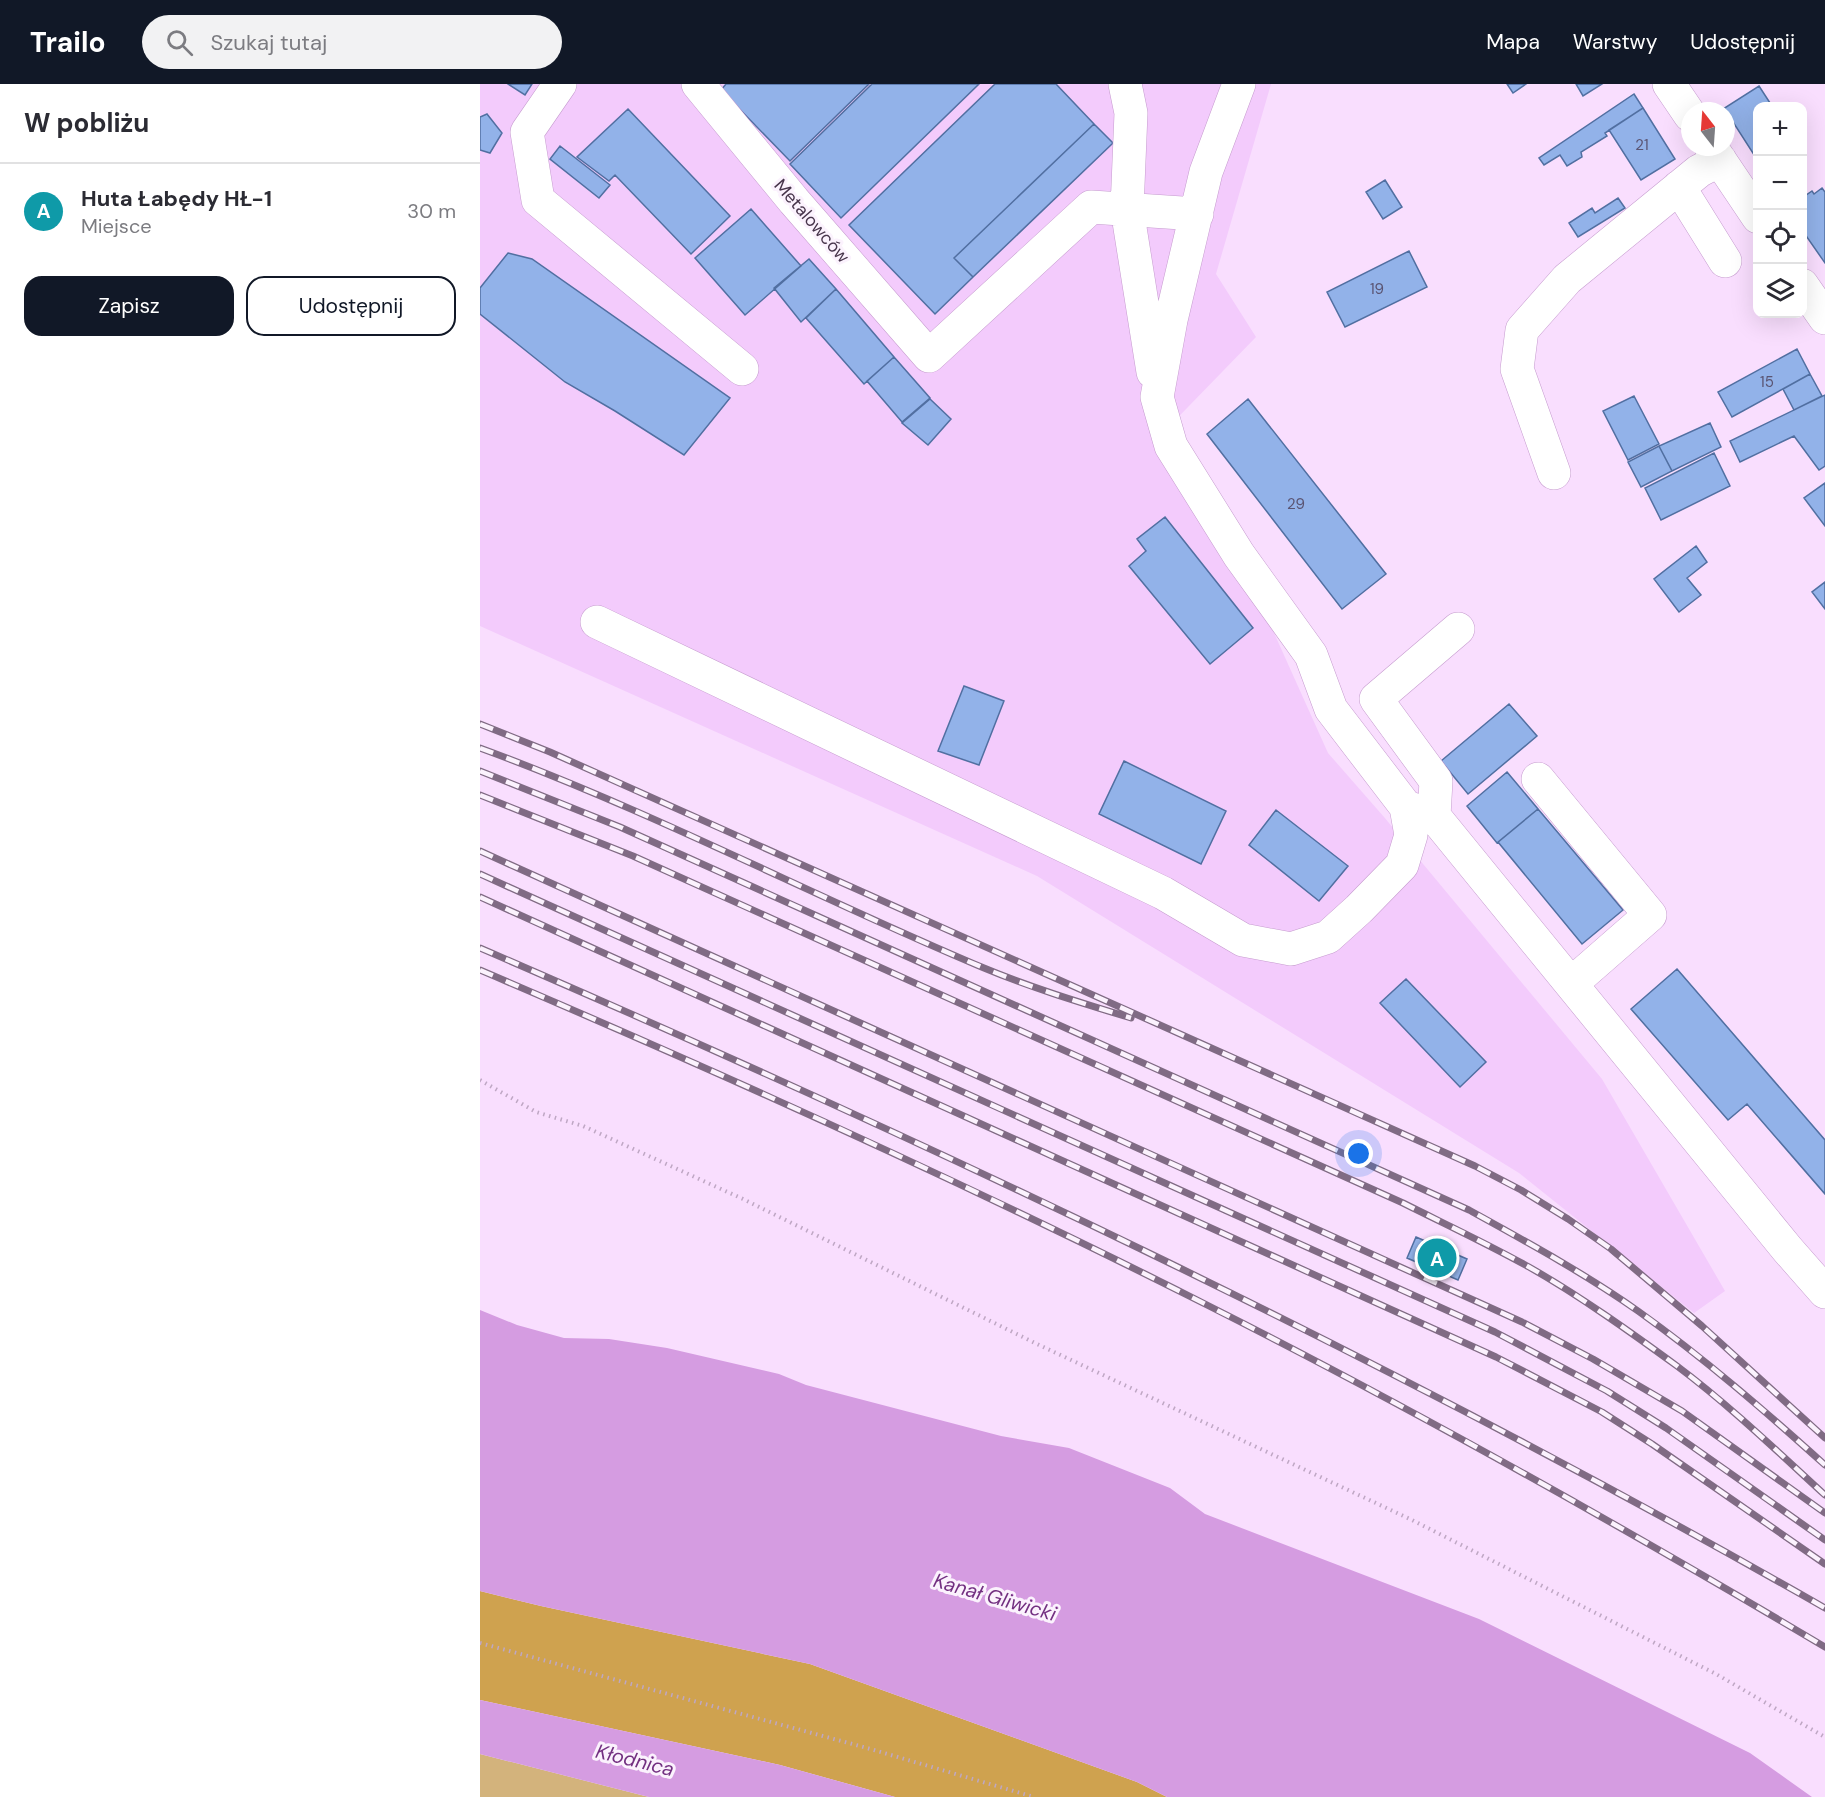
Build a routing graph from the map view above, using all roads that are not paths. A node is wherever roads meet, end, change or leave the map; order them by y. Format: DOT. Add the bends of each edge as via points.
graph roads {
  1 [pos="560,84"];
  2 [pos="698,84"];
  3 [pos="1125,84"];
  4 [pos="1239,84"];
  5 [pos="1669,84"];
  6 [pos="1681,102"];
  7 [pos="1713,156"];
  8 [pos="1716,156"];
  9 [pos="1679,187"];
  10 [pos="1127,209"];
  11 [pos="1753,210"];
  12 [pos="1197,214"];
  13 [pos="1725,261"];
  14 [pos="1807,291"];
  15 [pos="1825,318"];
  16 [pos="742,369"];
  17 [pos="1157,397"];
  18 [pos="1554,473"];
  19 [pos="597,622"];
  20 [pos="1458,628"];
  21 [pos="1538,779"];
  22 [pos="1420,811"];
  23 [pos="1571,984"];
  24 [pos="1825,1292"];
  1 -- 16 [label="street" via="527,132 538,200"];
  2 -- 10 [label="street, Metalowców" via="929,356 1091,207"];
  3 -- 10 [label="street" via="1131,113"];
  4 -- 12 [label="street" via="1206,172"];
  5 -- 6 [label="street"];
  7 -- 9 [label="street"];
  8 -- 11 [label="street"];
  9 -- 13 [label="street"];
  9 -- 18 [label="street" via="1567,279 1522,330 1517,369"];
  10 -- 12 [label="street"];
  10 -- 17 [label="street"];
  12 -- 17 [label="street"];
  14 -- 15 [label="street"];
  17 -- 22 [label="street" via="1171,446 1239,555 1311,655 1331,709"];
  19 -- 22 [label="street" via="1163,893 1243,940 1291,949 1328,937 1402,865"];
  20 -- 22 [label="street" via="1376,699 1436,780"];
  21 -- 23 [label="street" via="1650,915"];
  22 -- 23 [label="street"];
  23 -- 24 [label="street"];
}
